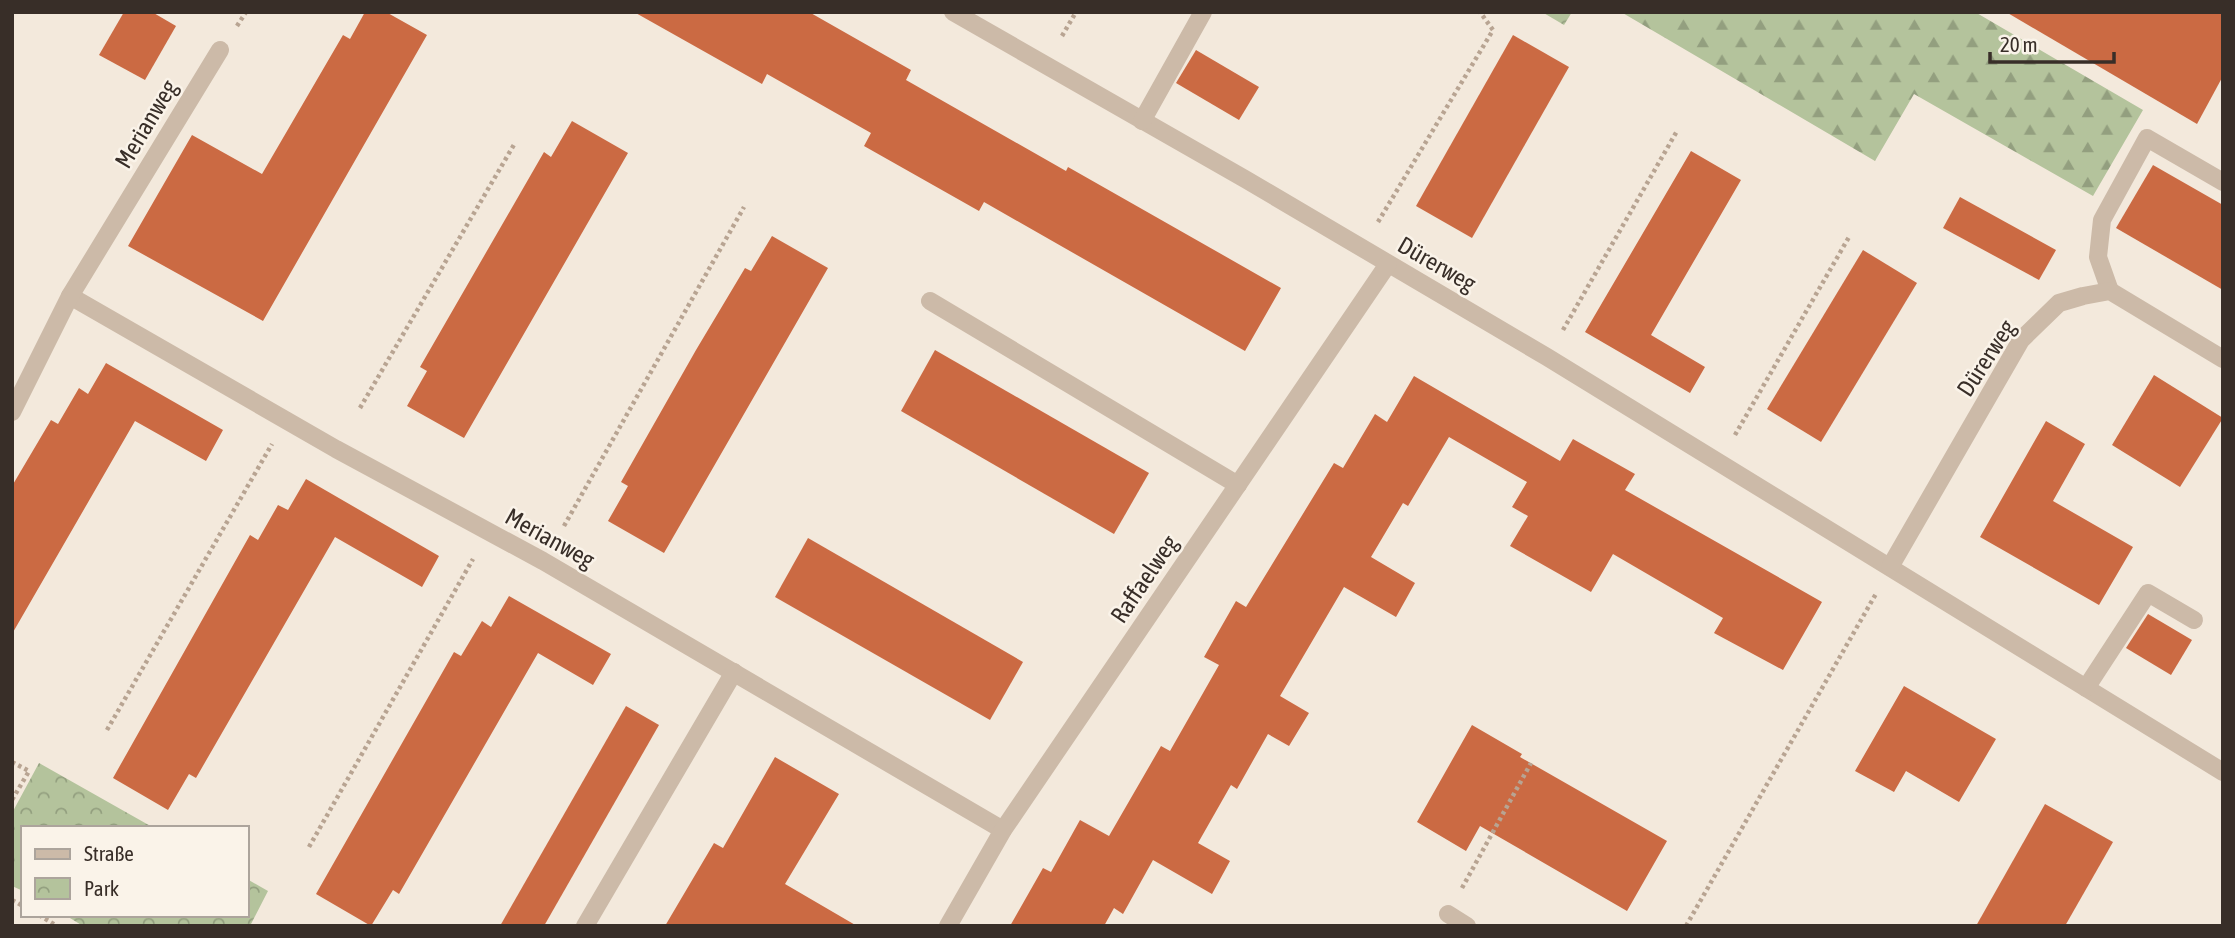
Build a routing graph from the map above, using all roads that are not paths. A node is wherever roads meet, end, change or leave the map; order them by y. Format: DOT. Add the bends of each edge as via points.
graph roads {
  1 [pos="953,12"];
  2 [pos="1202,12"];
  3 [pos="220,50"];
  4 [pos="1142,121"];
  5 [pos="2223,182"];
  6 [pos="1388,264"];
  7 [pos="2110,291"];
  8 [pos="70,296"];
  9 [pos="930,301"];
  10 [pos="2223,359"];
  11 [pos="12,412"];
  12 [pos="1238,485"];
  13 [pos="1890,568"];
  14 [pos="2194,620"];
  15 [pos="734,672"];
  16 [pos="2086,688"];
  17 [pos="2223,772"];
  18 [pos="1003,830"];
  19 [pos="1448,914"];
  20 [pos="586,926"];
  21 [pos="948,926"];
  22 [pos="1468,926"];
  1 -- 4 [label="street, Dürerweg"];
  2 -- 4 [label="street"];
  3 -- 8 [label="street, Merianweg"];
  4 -- 6 [label="street, Dürerweg"];
  5 -- 7 [label="street" via="2147,138 2102,220 2098,257"];
  6 -- 12 [label="street, Raffaelweg"];
  6 -- 13 [label="street, Dürerweg"];
  7 -- 10 [label="street"];
  7 -- 13 [label="street, Dürerweg" via="2059,303 2021,340"];
  8 -- 11 [label="street, Merianweg"];
  8 -- 15 [label="street, Merianweg"];
  9 -- 12 [label="street"];
  12 -- 18 [label="street, Raffaelweg"];
  13 -- 16 [label="street, Dürerweg"];
  14 -- 16 [label="street" via="2148,593"];
  15 -- 18 [label="street, Merianweg"];
  15 -- 20 [label="street"];
  16 -- 17 [label="street, Dürerweg"];
  18 -- 21 [label="street, Raffaelweg"];
  19 -- 22 [label="street"];
}
